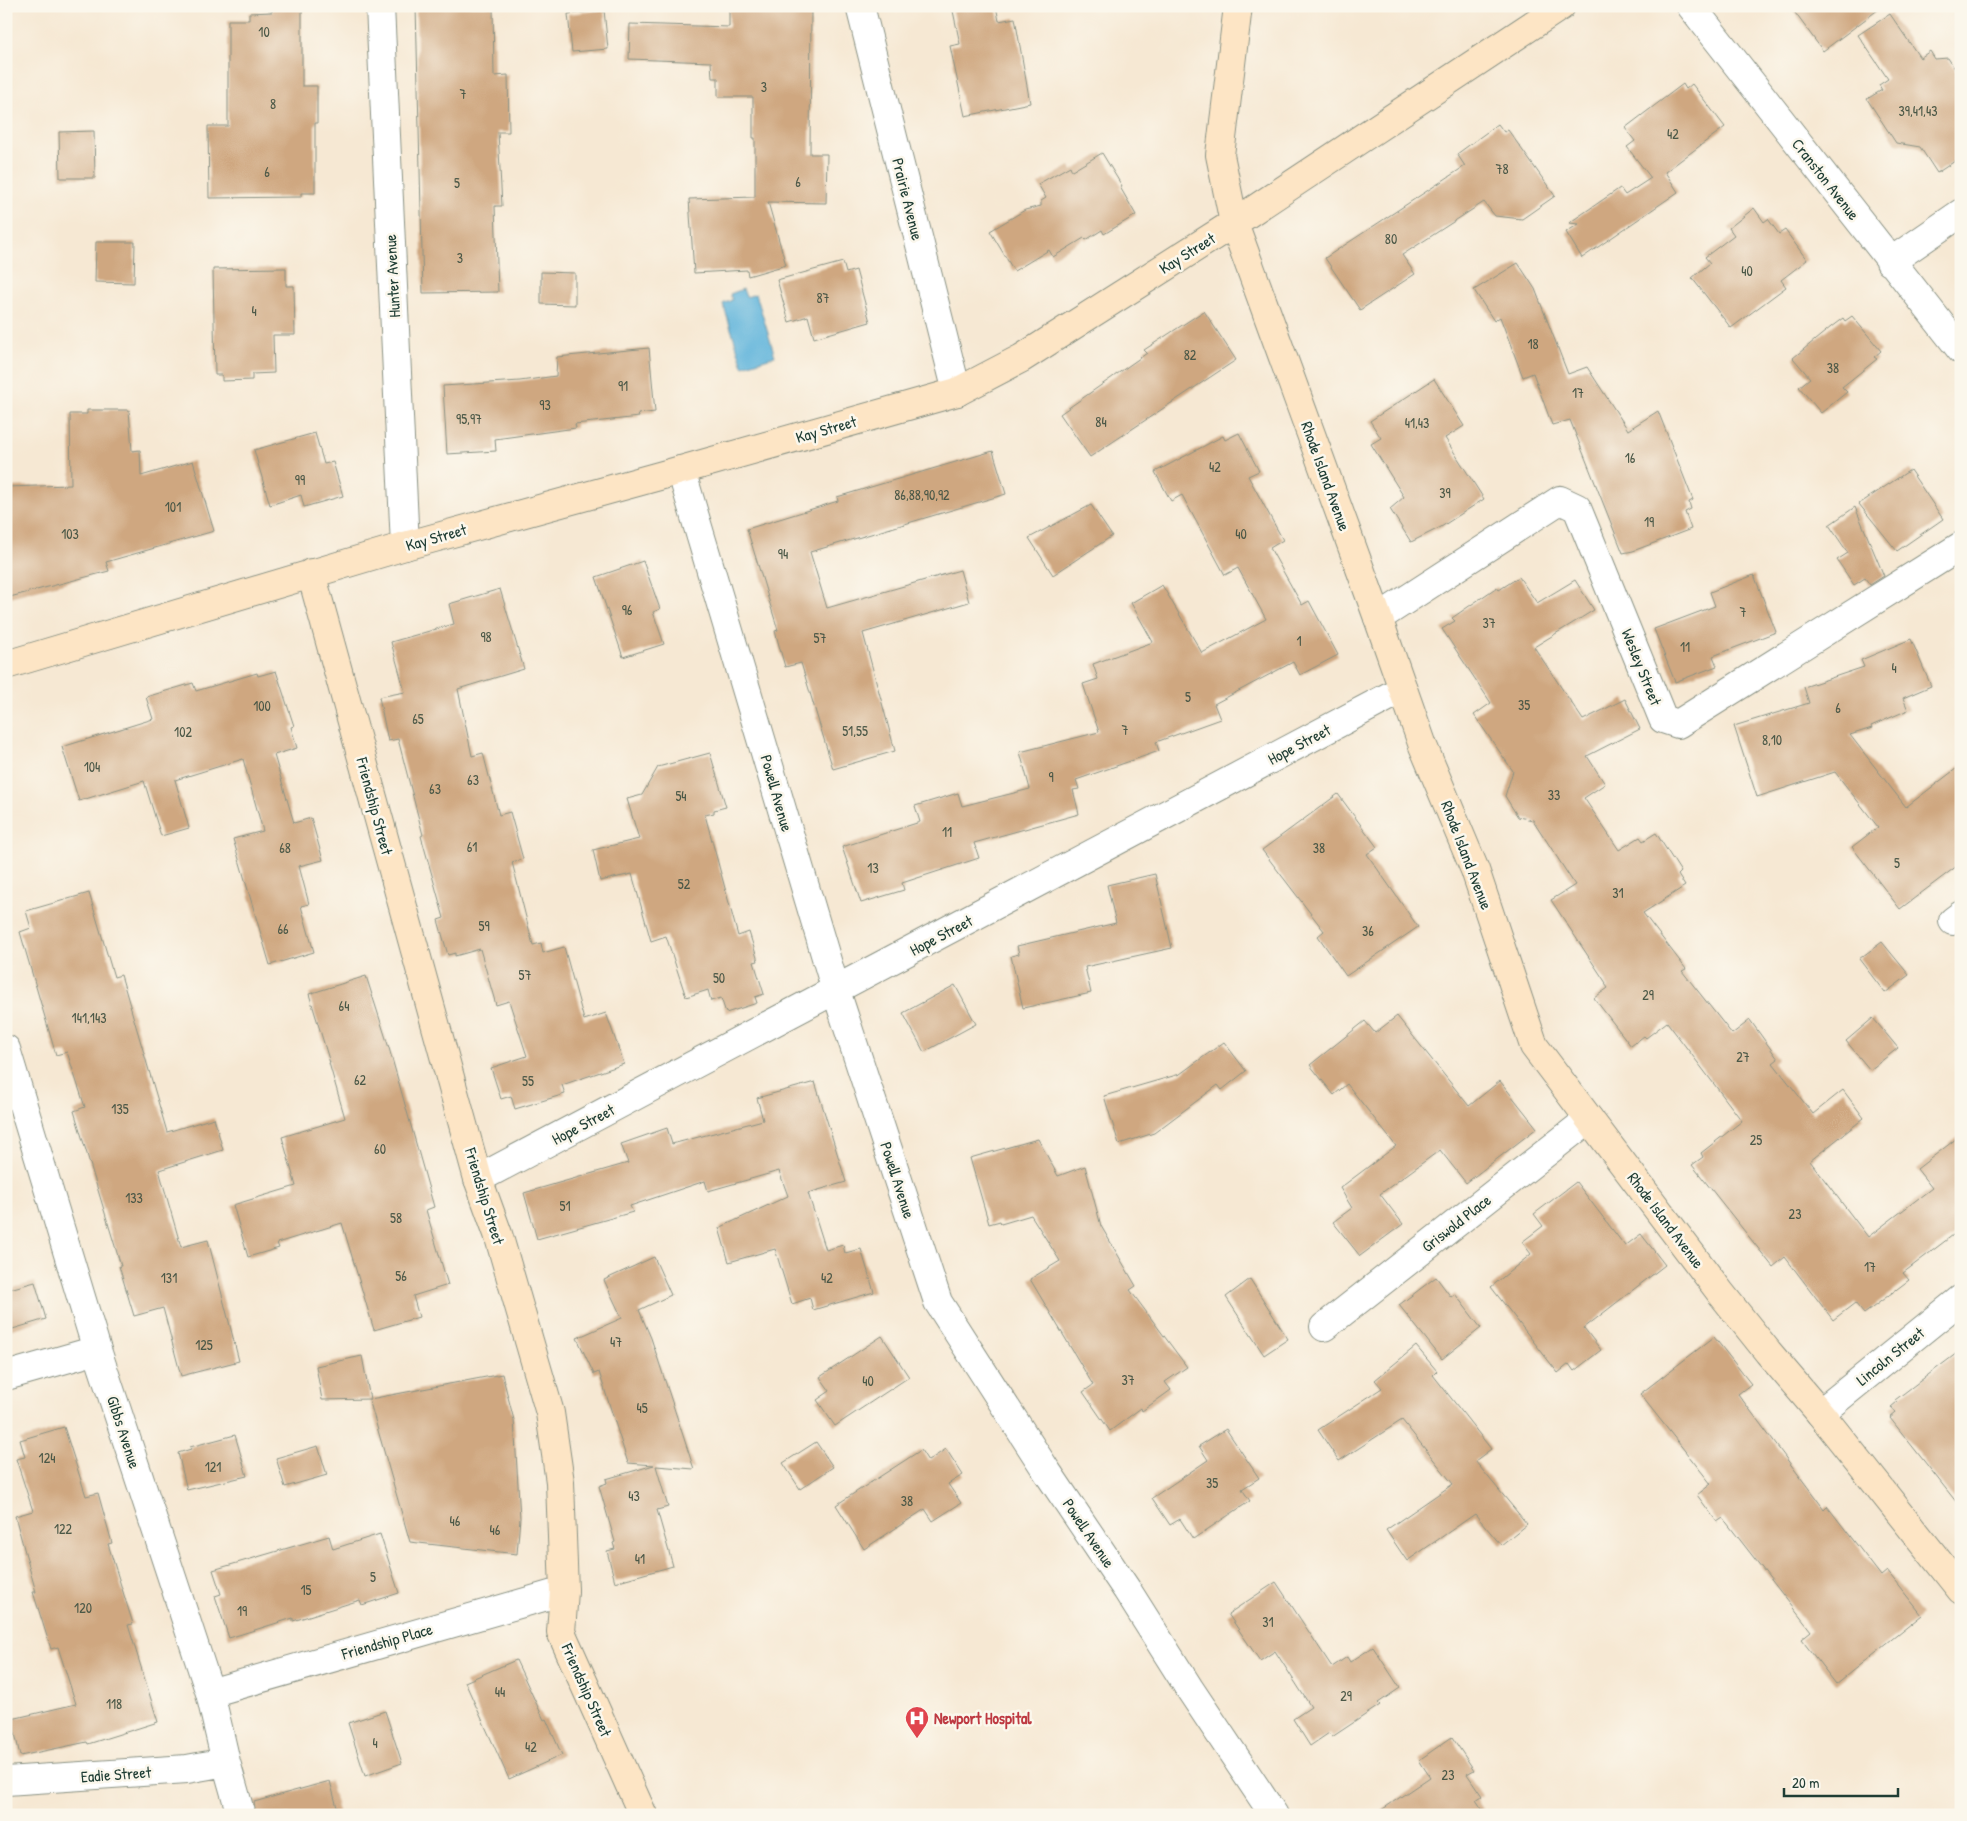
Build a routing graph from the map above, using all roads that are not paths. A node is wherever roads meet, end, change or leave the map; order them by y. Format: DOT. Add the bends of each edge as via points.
graph roads {
  1 [pos="380,6"];
  2 [pos="860,6"];
  3 [pos="1238,6"];
  4 [pos="1561,6"];
  5 [pos="1691,6"];
  6 [pos="1961,213"];
  7 [pos="1234,223"];
  8 [pos="1890,262"];
  9 [pos="1961,350"];
  10 [pos="957,392"];
  11 [pos="681,470"];
  12 [pos="405,546"];
  13 [pos="1961,546"];
  14 [pos="311,573"];
  15 [pos="1378,618"];
  16 [pos="6,665"];
  17 [pos="1404,689"];
  18 [pos="836,991"];
  19 [pos="6,1049"];
  20 [pos="1589,1119"];
  21 [pos="478,1179"];
  22 [pos="1961,1299"];
  23 [pos="1324,1327"];
  24 [pos="97,1350"];
  25 [pos="6,1376"];
  26 [pos="1820,1413"];
  27 [pos="1961,1590"];
  28 [pos="564,1591"];
  29 [pos="210,1693"];
  30 [pos="226,1762"];
  31 [pos="6,1782"];
  32 [pos="241,1815"];
  33 [pos="643,1815"];
  34 [pos="1274,1815"];
  1 -- 12 [label="street, Hunter Avenue"];
  2 -- 10 [label="street, Prairie Avenue"];
  3 -- 7 [label="street, Rhode Island Avenue" via="1220,154"];
  4 -- 7 [label="street, Kay Street"];
  5 -- 8 [label="street, Cranston Avenue"];
  6 -- 8 [label="street"];
  7 -- 10 [label="street, Kay Street" via="1022,358"];
  7 -- 15 [label="street, Rhode Island Avenue"];
  8 -- 9 [label="street, Cranston Avenue"];
  10 -- 11 [label="street, Kay Street"];
  11 -- 12 [label="street, Kay Street"];
  11 -- 18 [label="street, Powell Avenue"];
  12 -- 14 [label="street, Kay Street"];
  13 -- 15 [label="street, Wesley Street" via="1678,724 1663,719 1577,508 1560,500"];
  14 -- 16 [label="street, Kay Street"];
  14 -- 21 [label="street, Friendship Street"];
  15 -- 17 [label="street, Rhode Island Avenue"];
  17 -- 18 [label="street, Hope Street"];
  17 -- 20 [label="street, Rhode Island Avenue" via="1423,746 1476,870 1534,1046"];
  18 -- 21 [label="street, Hope Street"];
  18 -- 34 [label="street, Powell Avenue" via="938,1302"];
  19 -- 24 [label="street, Gibbs Avenue"];
  20 -- 23 [label="street, Griswold Place"];
  20 -- 26 [label="street, Rhode Island Avenue" via="1720,1292"];
  21 -- 28 [label="street, Friendship Street" via="498,1234 550,1413 560,1482"];
  22 -- 26 [label="street, Lincoln Street"];
  24 -- 25 [label="street"];
  24 -- 29 [label="street, Gibbs Avenue"];
  26 -- 27 [label="street, Rhode Island Avenue"];
  28 -- 29 [label="street, Friendship Place"];
  28 -- 33 [label="street, Friendship Street" via="561,1632"];
  29 -- 30 [label="street, Gibbs Avenue"];
  30 -- 31 [label="street, Eadie Street" via="187,1769"];
  30 -- 32 [label="street, Gibbs Avenue"];
}
